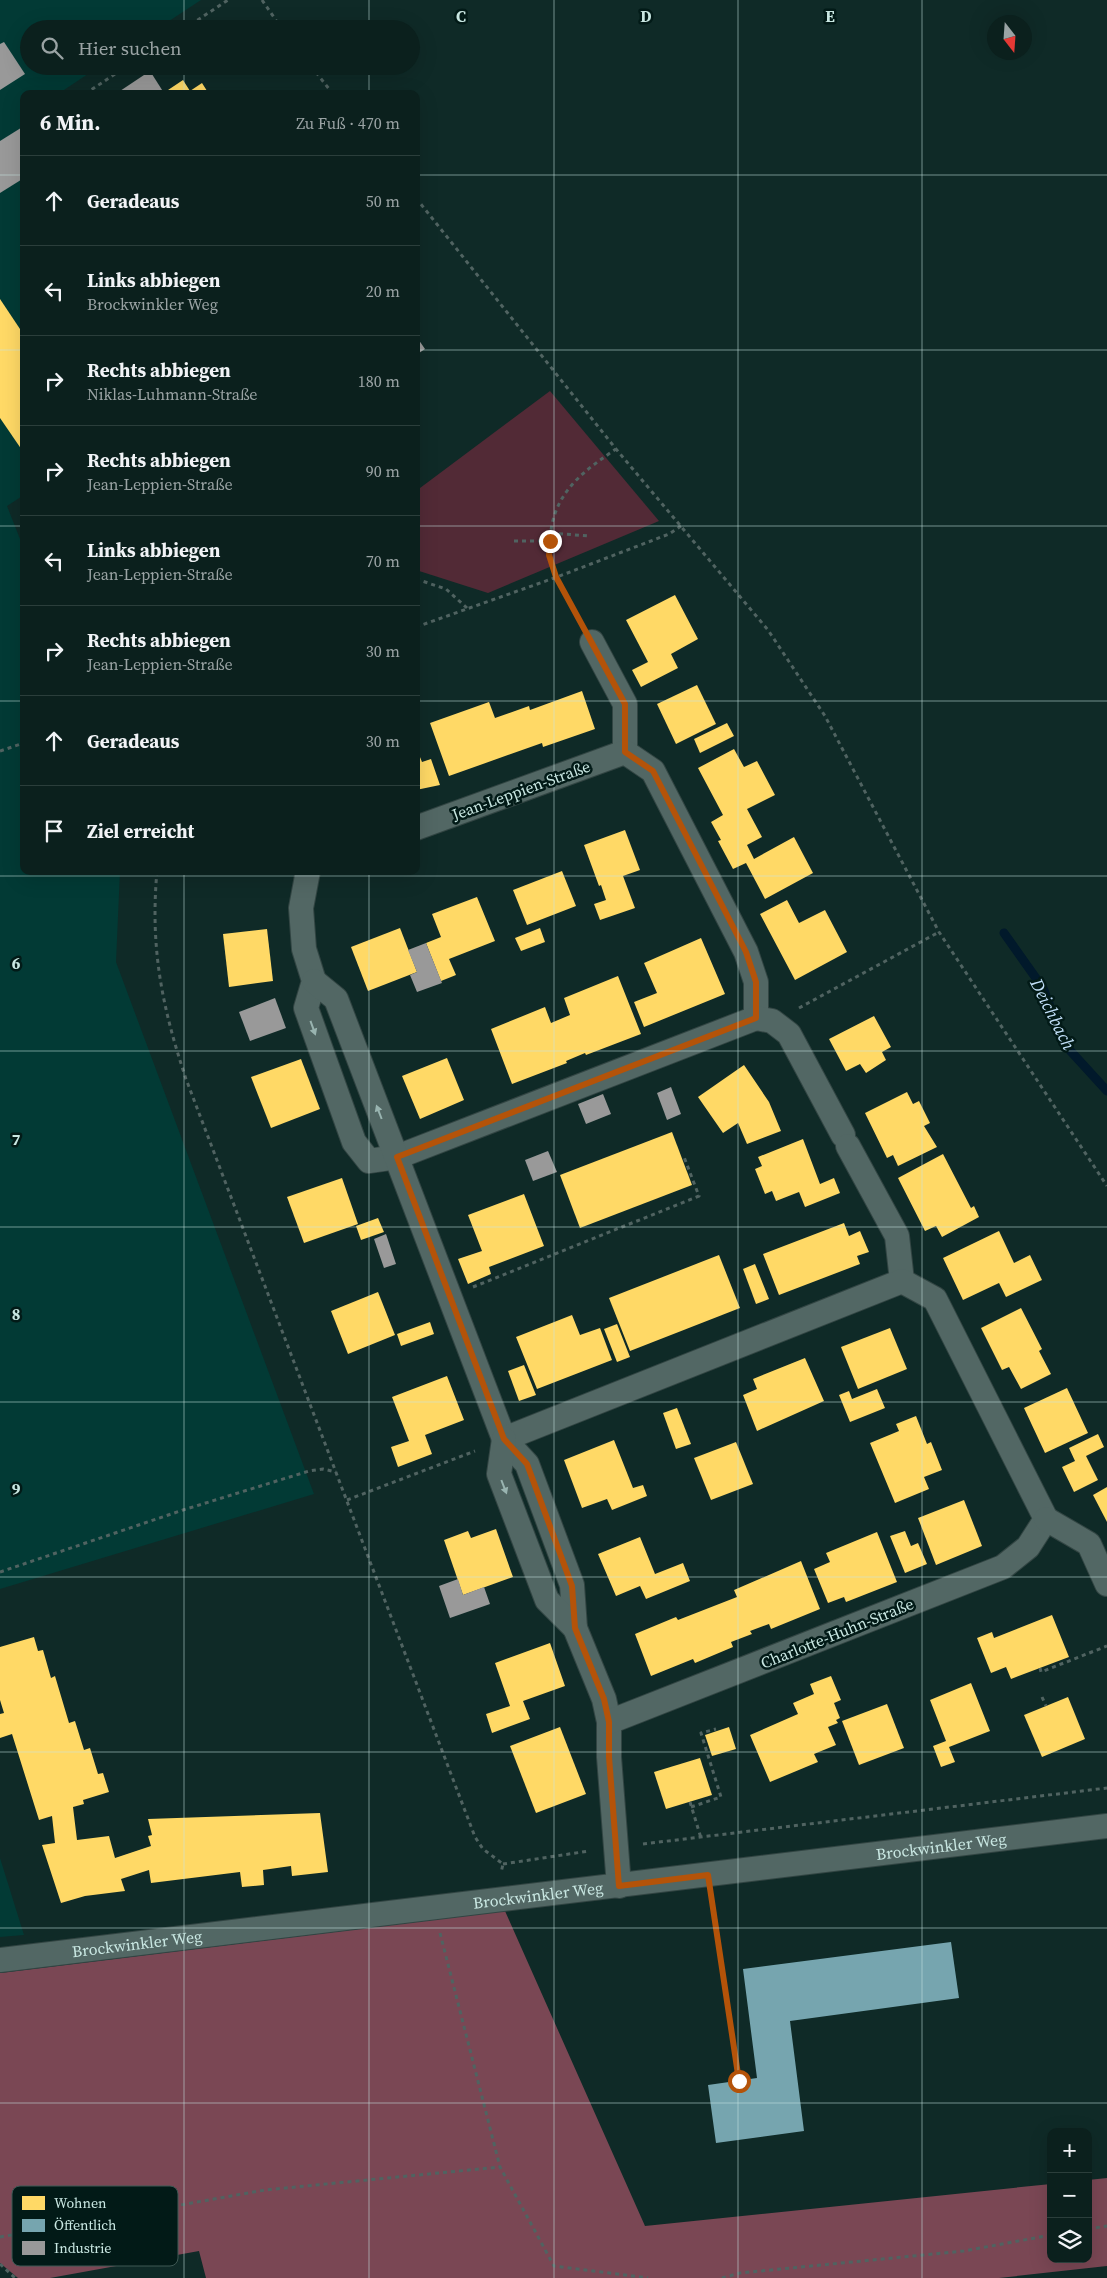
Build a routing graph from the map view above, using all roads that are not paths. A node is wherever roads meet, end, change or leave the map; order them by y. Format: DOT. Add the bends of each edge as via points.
graph roads {
  1 [pos="592,642"];
  2 [pos="625,752"];
  3 [pos="420,827"];
  4 [pos="307,875"];
  5 [pos="314,981"];
  6 [pos="764,1019"];
  7 [pos="397,1157"];
  8 [pos="902,1281"];
  9 [pos="504,1439"];
  10 [pos="1046,1519"];
  11 [pos="1107,1584"];
  12 [pos="609,1722"];
  13 [pos="1107,1826"];
  14 [pos="619,1886"];
  15 [pos="0,1960"];
  1 -- 2 [label="street" via="625,704"];
  2 -- 3 [label="street, Jean-Leppien-Straße"];
  2 -- 6 [label="street" via="653,771 746,952"];
  4 -- 5 [label="street" via="301,908 304,949"];
  7 -- 5 [label="street, one-way" via="336,999"];
  5 -- 7 [label="street, one-way" via="306,1008 354,1142 369,1161"];
  6 -- 7 [label="street"];
  6 -- 8 [label="street" via="789,1034 897,1236"];
  7 -- 9 [label="street"];
  8 -- 9 [label="street"];
  8 -- 10 [label="street" via="935,1299"];
  9 -- 12 [label="street" via="527,1464 572,1586 575,1628 604,1699"];
  10 -- 11 [label="street" via="1089,1544"];
  10 -- 12 [label="street, Charlotte-Huhn-Straße" via="1028,1547 1003,1567"];
  12 -- 14 [label="street"];
  13 -- 14 [label="street, Brockwinkler Weg"];
  14 -- 15 [label="street, Brockwinkler Weg"];
}
